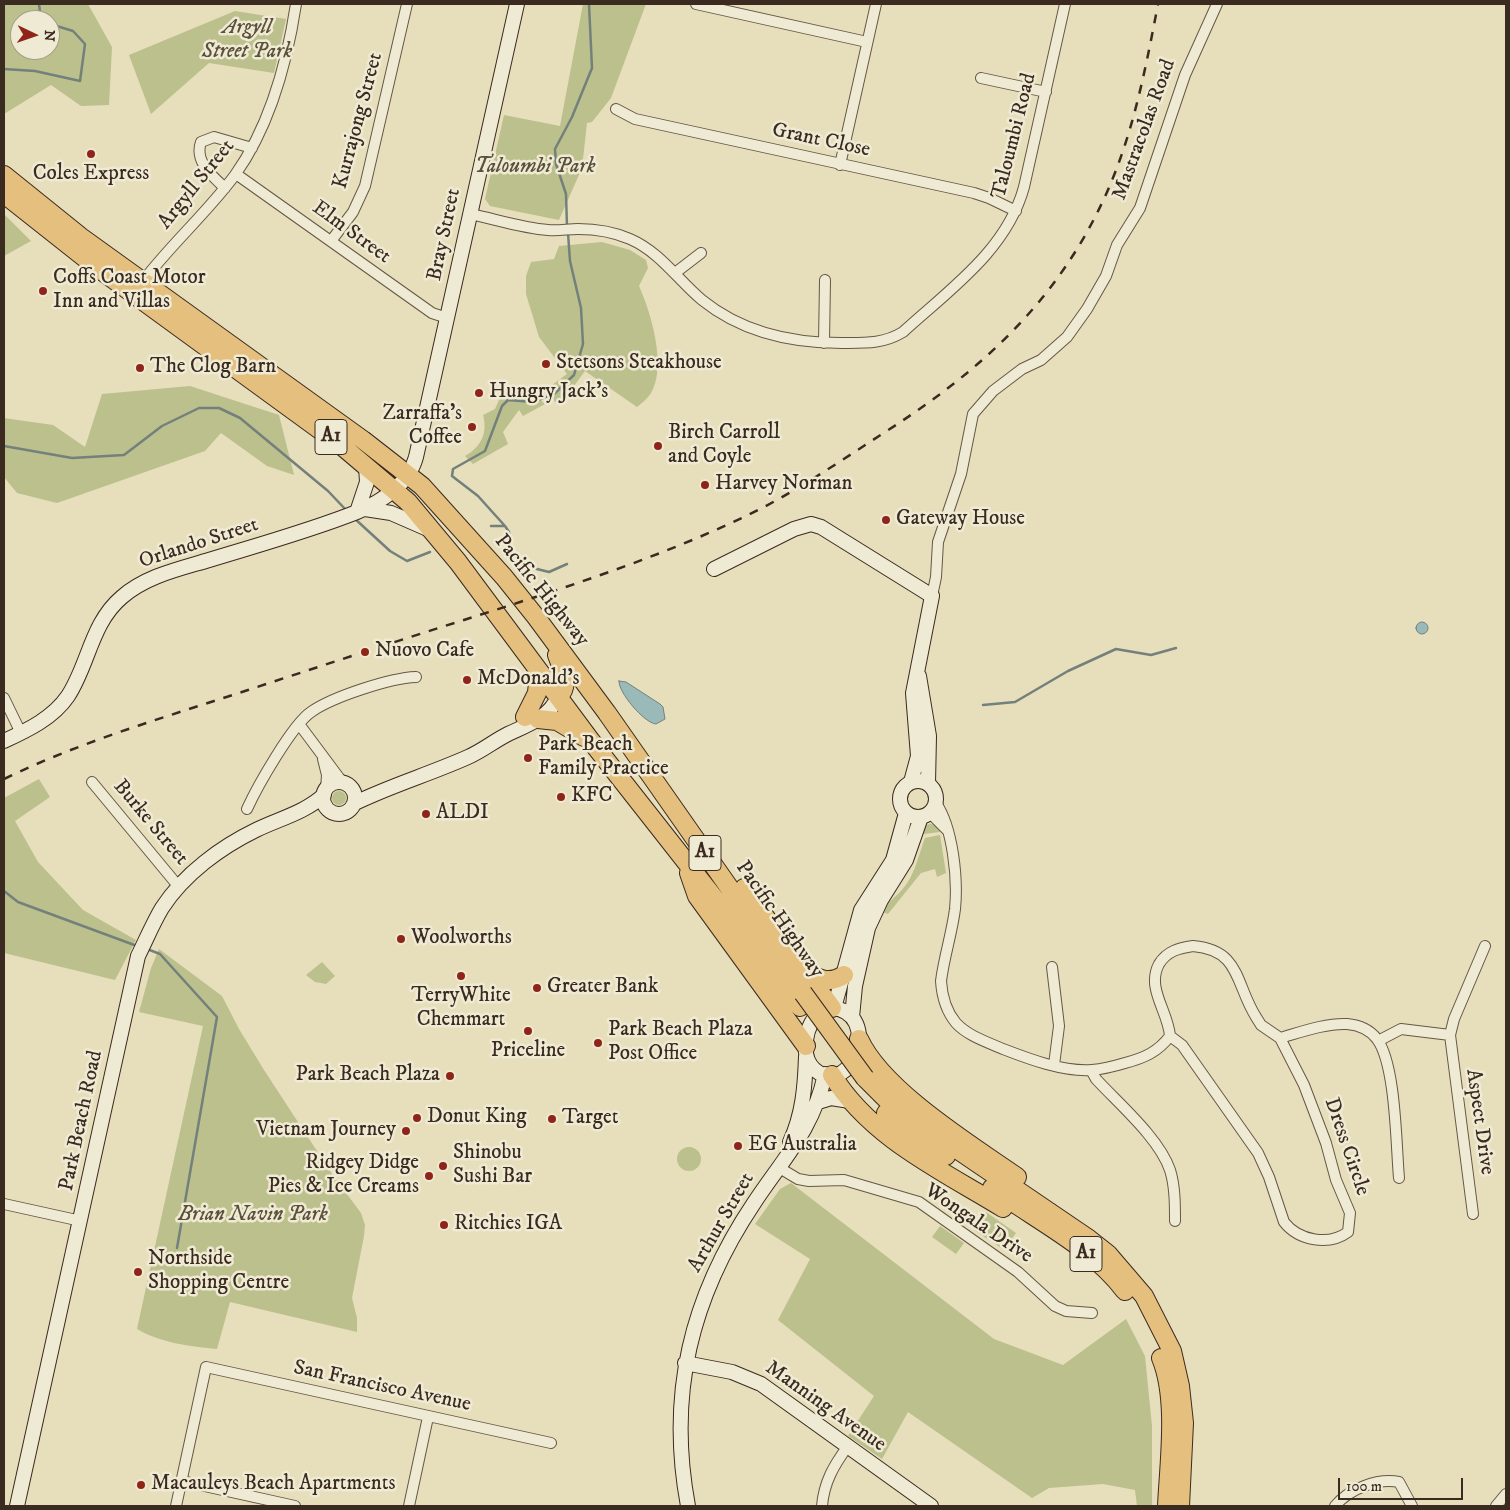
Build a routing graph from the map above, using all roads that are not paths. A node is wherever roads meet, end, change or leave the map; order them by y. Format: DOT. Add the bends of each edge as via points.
graph roads {
  1 [pos="296,4"];
  2 [pos="407,4"];
  3 [pos="517,4"];
  4 [pos="696,4"];
  5 [pos="876,4"];
  6 [pos="1065,4"];
  7 [pos="1217,4"];
  8 [pos="867,42"];
  9 [pos="980,78"];
  10 [pos="1046,92"];
  11 [pos="616,109"];
  12 [pos="252,148"];
  13 [pos="840,164"];
  14 [pos="236,174"];
  15 [pos="4,175"];
  16 [pos="225,188"];
  17 [pos="4,194"];
  18 [pos="1016,211"];
  19 [pos="470,214"];
  20 [pos="331,241"];
  21 [pos="701,253"];
  22 [pos="674,273"];
  23 [pos="824,280"];
  24 [pos="137,288"];
  25 [pos="447,318"];
  26 [pos="824,343"];
  27 [pos="366,466"];
  28 [pos="409,475"];
  29 [pos="393,490"];
  30 [pos="361,511"];
  31 [pos="433,531"];
  32 [pos="714,568"];
  33 [pos="932,596"];
  34 [pos="549,634"];
  35 [pos="918,670"];
  36 [pos="540,671"];
  37 [pos="416,676"];
  38 [pos="558,697"];
  39 [pos="4,698"];
  40 [pos="607,713"];
  41 [pos="532,718"];
  42 [pos="299,724"];
  43 [pos="21,733"];
  44 [pos="4,741"];
  45 [pos="591,741"];
  46 [pos="322,754"];
  47 [pos="92,782"];
  48 [pos="911,782"];
  49 [pos="928,783"];
  50 [pos="394,784"];
  51 [pos="347,786"];
  52 [pos="325,792"];
  53 [pos="355,803"];
  54 [pos="247,809"];
  55 [pos="929,811"];
  56 [pos="330,812"];
  57 [pos="906,813"];
  58 [pos="294,816"];
  59 [pos="686,861"];
  60 [pos="179,887"];
  61 [pos="746,911"];
  62 [pos="1485,946"];
  63 [pos="1052,967"];
  64 [pos="804,970"];
  65 [pos="844,975"];
  66 [pos="802,1000"];
  67 [pos="833,1008"];
  68 [pos="852,1017"];
  69 [pos="1170,1036"];
  70 [pos="1450,1036"];
  71 [pos="1280,1038"];
  72 [pos="859,1039"];
  73 [pos="1378,1041"];
  74 [pos="806,1049"];
  75 [pos="1054,1065"];
  76 [pos="1091,1070"];
  77 [pos="828,1075"];
  78 [pos="859,1089"];
  79 [pos="818,1102"];
  80 [pos="778,1167"];
  81 [pos="1399,1178"];
  82 [pos="4,1204"];
  83 [pos="1051,1213"];
  84 [pos="1473,1214"];
  85 [pos="81,1221"];
  86 [pos="1175,1221"];
  87 [pos="1092,1314"];
  88 [pos="685,1363"];
  89 [pos="428,1416"];
  90 [pos="550,1443"];
  91 [pos="848,1446"];
  92 [pos="182,1481"];
  93 [pos="1506,1494"];
  94 [pos="17,1506"];
  95 [pos="176,1506"];
  96 [pos="295,1506"];
  97 [pos="408,1506"];
  98 [pos="688,1506"];
  99 [pos="822,1506"];
  100 [pos="931,1506"];
  101 [pos="1167,1506"];
  102 [pos="1180,1506"];
  103 [pos="1335,1506"];
  104 [pos="1412,1506"];
  105 [pos="1496,1506"];
  1 -- 12 [label="street, Argyll Street" via="276,90"];
  2 -- 20 [label="street, Kurrajong Street" via="365,186 353,212"];
  3 -- 19 [label="street, Bray Street"];
  4 -- 8 [label="street"];
  5 -- 8 [label="street"];
  6 -- 10 [label="street, Taloumbi Road"];
  7 -- 33 [label="street, Mastracolas Road" via="1185,75 1140,208 1117,245 1106,276 1087,308 1067,337 1041,360 1022,369 992,392 973,414 961,474 938,542"];
  8 -- 13 [label="street"];
  9 -- 10 [label="street"];
  10 -- 18 [label="street, Taloumbi Road"];
  11 -- 13 [label="street, Grant Close" via="635,119"];
  12 -- 14 [label="street, Argyll Street"];
  12 -- 16 [label="street" via="214,137 200,142 198,154 203,164"];
  13 -- 18 [label="street, Grant Close" via="989,198"];
  14 -- 16 [label="street, Argyll Street"];
  14 -- 20 [label="street, Elm Street"];
  15 -- 24 [label="highway, Pacific Highway / A1" via="81,237"];
  16 -- 24 [label="street, Argyll Street"];
  17 -- 24 [label="highway, Pacific Highway / A1"];
  18 -- 26 [label="street, Taloumbi Road" via="987,254 903,332 877,342"];
  19 -- 22 [label="street, Taloumbi Road" via="548,230 598,230 631,239 646,247"];
  19 -- 25 [label="street, Bray Street"];
  20 -- 25 [label="street, Elm Street" via="432,313"];
  21 -- 22 [label="street"];
  22 -- 26 [label="street, Taloumbi Road" via="702,300 750,329 797,342"];
  23 -- 26 [label="street"];
  24 -- 27 [label="highway, Pacific Highway / A1"];
  24 -- 28 [label="highway, Pacific Highway / A1"];
  25 -- 28 [label="street, Bray Street" via="416,460"];
  27 -- 29 [label="highway, Pacific Highway / A1"];
  27 -- 30 [label="street" via="367,482"];
  28 -- 29 [label="street, Orlando Street"];
  28 -- 34 [label="highway, Pacific Highway / A1" via="504,577"];
  29 -- 30 [label="street, Orlando Street"];
  29 -- 31 [label="highway, Pacific Highway / A1"];
  30 -- 31 [label="street" via="391,513"];
  30 -- 43 [label="street, Orlando Street" via="170,572 133,588 104,617 74,686 62,703 41,722"];
  31 -- 36 [label="highway, Pacific Highway / A1"];
  32 -- 33 [label="street" via="811,524 821,527"];
  33 -- 35 [label="street, Mastracolas Road"];
  34 -- 38 [label="highway" via="565,677 564,690"];
  34 -- 40 [label="highway, Pacific Highway / A1"];
  35 -- 48 [label="street, Mastracolas Road" via="914,693 918,756"];
  35 -- 49 [label="street, Mastracolas Road" via="929,736"];
  36 -- 38 [label="highway, Pacific Highway / A1"];
  36 -- 41 [label="highway"];
  37 -- 42 [label="street" via="400,678 339,699 310,712"];
  38 -- 41 [label="street" via="554,708"];
  38 -- 45 [label="highway, Pacific Highway / A1"];
  38 -- 61 [label="highway" via="576,701 714,882"];
  39 -- 43 [label="street"];
  40 -- 61 [label="highway, Pacific Highway / A1"];
  40 -- 64 [label="highway" via="684,806"];
  41 -- 45 [label="highway" via="557,721"];
  41 -- 50 [label="street" via="470,756"];
  42 -- 46 [label="street"];
  42 -- 54 [label="street" via="255,790"];
  43 -- 44 [label="street, Orlando Street"];
  45 -- 59 [label="highway, Pacific Highway / A1"];
  46 -- 51 [label="street"];
  46 -- 52 [label="street" via="327,775"];
  47 -- 60 [label="street, Burke Street"];
  48 -- 49 [label="street"];
  48 -- 57 [label="street" via="900,798"];
  49 -- 55 [label="street" via="935,792"];
  50 -- 51 [label="street"];
  50 -- 53 [label="street"];
  51 -- 52 [label="street" via="334,784"];
  51 -- 53 [label="street"];
  52 -- 56 [label="street" via="325,804"];
  52 -- 58 [label="street, Park Beach Road" via="312,806"];
  53 -- 56 [label="street" via="344,813"];
  55 -- 57 [label="street"];
  55 -- 68 [label="street" via="906,860 873,914 855,986"];
  55 -- 75 [label="street" via="944,815 955,887 955,907 942,972 942,993 950,1015 975,1037"];
  56 -- 58 [label="street, Park Beach Road"];
  57 -- 65 [label="street" via="893,860 861,910"];
  58 -- 60 [label="street, Park Beach Road" via="266,825 233,842"];
  59 -- 66 [label="highway, Pacific Highway / A1"];
  59 -- 74 [label="highway" via="697,896"];
  60 -- 85 [label="street, Park Beach Road" via="162,908 138,956"];
  61 -- 66 [label="highway, Pacific Highway / A1"];
  62 -- 70 [label="street"];
  63 -- 75 [label="street" via="1059,1026"];
  64 -- 65 [label="highway" via="826,981"];
  64 -- 67 [label="highway"];
  65 -- 67 [label="street"];
  66 -- 78 [label="highway, Pacific Highway / A1, bridge"];
  67 -- 68 [label="street" via="841,1008"];
  67 -- 74 [label="street" via="817,1015 809,1031"];
  68 -- 72 [label="street"];
  69 -- 71 [label="street, Dress Circle" via="1167,1016 1156,992 1156,971 1169,952 1193,946 1210,947 1230,963 1256,1017"];
  69 -- 71 [label="street, Dress Circle" via="1182,1045 1254,1146 1289,1229 1305,1238 1335,1240 1348,1232 1350,1213 1316,1115"];
  69 -- 76 [label="street" via="1158,1050 1140,1059"];
  70 -- 73 [label="street" via="1401,1029"];
  70 -- 84 [label="street, Aspect Drive"];
  71 -- 73 [label="street" via="1347,1024 1371,1032"];
  72 -- 77 [label="street" via="852,1065 845,1071"];
  72 -- 83 [label="highway" via="864,1052 890,1081 940,1123 1038,1192"];
  73 -- 81 [label="street" via="1385,1057 1390,1085"];
  74 -- 77 [label="street" via="813,1068"];
  74 -- 80 [label="street, Arthur Street" via="800,1117"];
  75 -- 76 [label="street"];
  76 -- 86 [label="street" via="1096,1080 1140,1126 1166,1161 1173,1185"];
  77 -- 78 [label="highway"];
  77 -- 79 [label="street, Arthur Street"];
  78 -- 79 [label="street"];
  78 -- 83 [label="highway, Pacific Highway / A1" via="887,1100"];
  78 -- 101 [label="highway, Pacific Highway / A1" via="914,1136 1077,1246 1115,1278 1133,1302 1163,1362 1169,1394"];
  79 -- 80 [label="street, Arthur Street" via="805,1130"];
  80 -- 87 [label="street, Wongala Drive" via="798,1179 844,1180 919,1202 1018,1272 1055,1306 1066,1312"];
  80 -- 88 [label="street, Arthur Street" via="720,1258 697,1315"];
  82 -- 85 [label="street"];
  83 -- 102 [label="highway, Pacific Highway / A1" via="1108,1254 1125,1272 1144,1296 1172,1351 1184,1423"];
  85 -- 94 [label="street, Park Beach Road"];
  88 -- 91 [label="street, Manning Avenue" via="732,1372 770,1389"];
  88 -- 98 [label="street, Arthur Street" via="680,1438"];
  89 -- 90 [label="street, San Francisco Avenue"];
  89 -- 92 [label="street, San Francisco Avenue" via="206,1367"];
  89 -- 97 [label="street"];
  91 -- 99 [label="street" via="826,1482"];
  91 -- 100 [label="street, Manning Avenue"];
  92 -- 95 [label="street"];
  92 -- 96 [label="street"];
  93 -- 105 [label="street"];
  103 -- 104 [label="street" via="1355,1491 1388,1480 1399,1482"];
}
